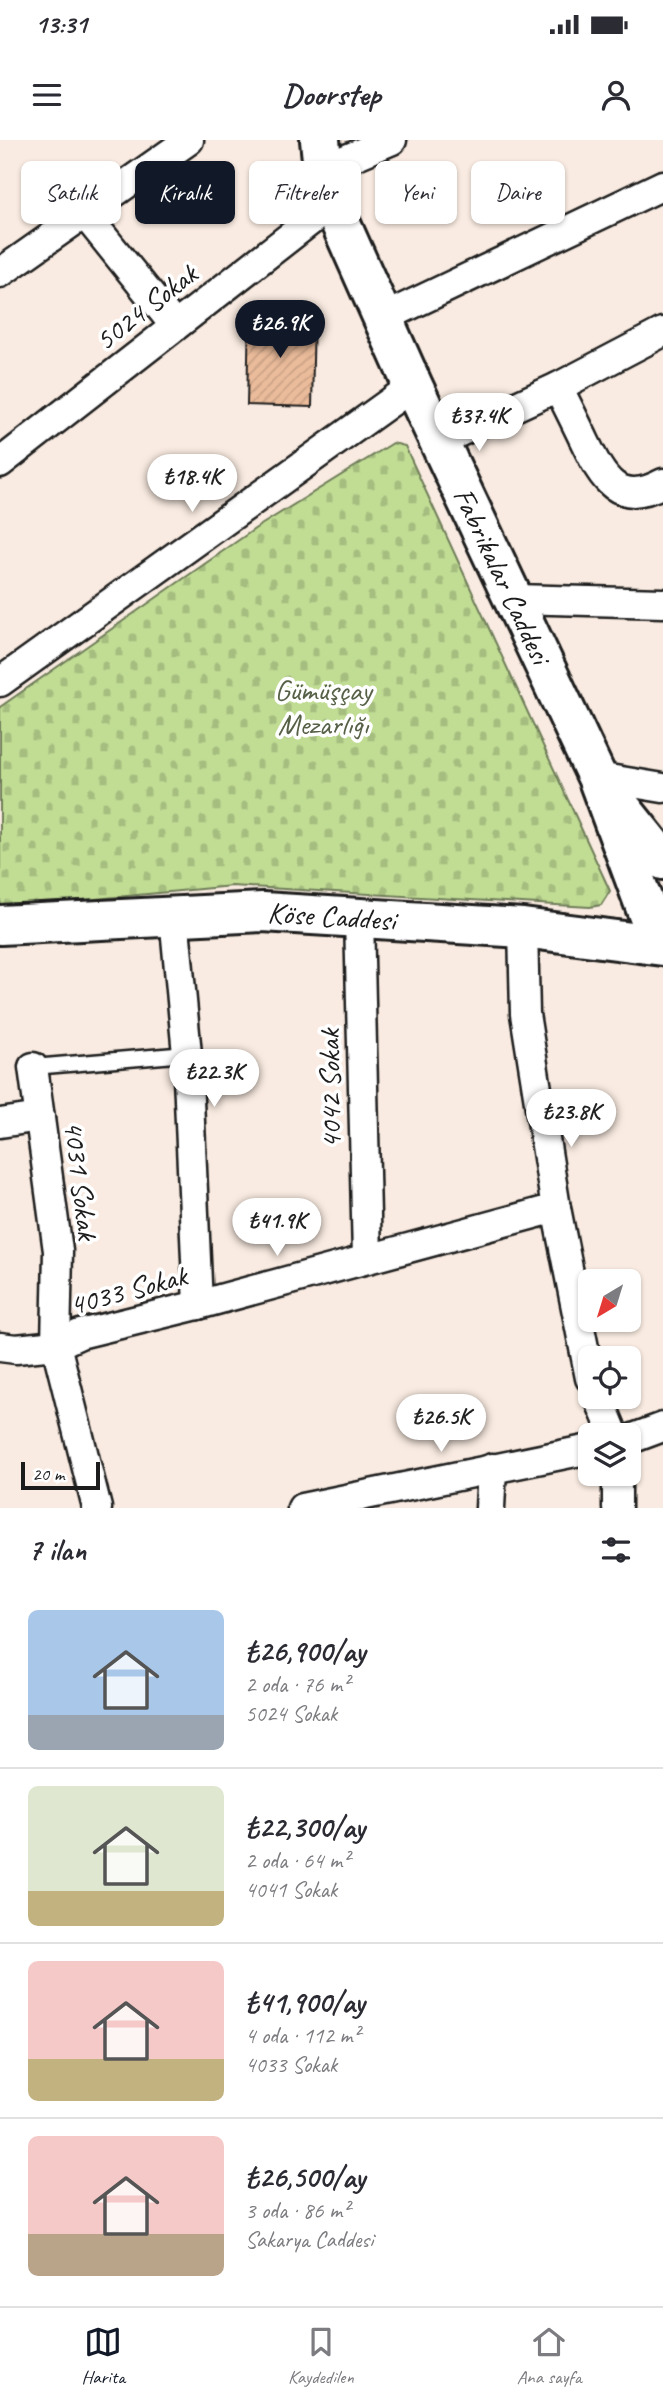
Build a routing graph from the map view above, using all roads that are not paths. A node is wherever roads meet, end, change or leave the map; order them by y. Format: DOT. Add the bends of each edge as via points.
graph roads {
  1 [pos="189,140"];
  2 [pos="392,140"];
  3 [pos="347,161"];
  4 [pos="663,184"];
  5 [pos="121,187"];
  6 [pos="69,224"];
  7 [pos="93,224"];
  8 [pos="274,224"];
  9 [pos="346,224"];
  10 [pos="0,273"];
  11 [pos="383,318"];
  12 [pos="175,326"];
  13 [pos="663,331"];
  14 [pos="413,386"];
  15 [pos="558,387"];
  16 [pos="440,441"];
  17 [pos="0,463"];
  18 [pos="663,483"];
  19 [pos="515,599"];
  20 [pos="663,603"];
  21 [pos="0,682"];
  22 [pos="597,777"];
  23 [pos="663,788"];
  24 [pos="663,860"];
  25 [pos="174,916"];
  26 [pos="359,917"];
  27 [pos="0,925"];
  28 [pos="523,928"];
  29 [pos="661,945"];
  30 [pos="187,1054"];
  31 [pos="33,1067"];
  32 [pos="40,1117"];
  33 [pos="0,1123"];
  34 [pos="556,1208"];
  35 [pos="367,1258"];
  36 [pos="198,1305"];
  37 [pos="56,1345"];
  38 [pos="584,1346"];
  39 [pos="0,1347"];
  40 [pos="663,1427"];
  41 [pos="641,1435"];
  42 [pos="578,1451"];
  43 [pos="492,1468"];
  44 [pos="617,1486"];
  45 [pos="97,1508"];
  46 [pos="302,1508"];
  47 [pos="490,1508"];
  48 [pos="617,1508"];
  1 -- 5 [label="street"];
  2 -- 3 [label="street, 5024 Sokak"];
  4 -- 11 [label="street"];
  6 -- 10 [label="street"];
  7 -- 12 [label="street"];
  8 -- 12 [label="street, 5024 Sokak"];
  9 -- 11 [label="street, Fabrikalar Caddesi"];
  11 -- 14 [label="street, Fabrikalar Caddesi"];
  12 -- 17 [label="street, 5024 Sokak"];
  13 -- 15 [label="street"];
  14 -- 16 [label="street, Fabrikalar Caddesi"];
  14 -- 21 [label="street"];
  15 -- 16 [label="street"];
  15 -- 18 [label="street" via="600,472 611,484 635,493"];
  16 -- 19 [label="street, Fabrikalar Caddesi"];
  19 -- 20 [label="street"];
  19 -- 22 [label="street, Fabrikalar Caddesi"];
  22 -- 23 [label="street"];
  22 -- 24 [label="street, Fabrikalar Caddesi"];
  22 -- 29 [label="street, Fabrikalar Caddesi"];
  25 -- 26 [label="street, Köse Caddesi" via="263,912"];
  25 -- 27 [label="street, Köse Caddesi"];
  25 -- 30 [label="street"];
  26 -- 28 [label="street, Köse Caddesi"];
  26 -- 35 [label="street, 4042 Sokak"];
  28 -- 29 [label="street, Köse Caddesi"];
  28 -- 34 [label="street" via="525,1014"];
  30 -- 31 [label="lane"];
  30 -- 36 [label="street"];
  31 -- 32 [label="street, 4031 Sokak"];
  32 -- 33 [label="street"];
  32 -- 37 [label="street, 4031 Sokak" via="58,1251"];
  34 -- 35 [label="street, 4033 Sokak"];
  34 -- 38 [label="street"];
  35 -- 36 [label="street, 4033 Sokak"];
  36 -- 37 [label="street, 4033 Sokak" via="80,1334"];
  37 -- 39 [label="street, 4033 Sokak"];
  37 -- 45 [label="street, 4031 Sokak"];
  40 -- 41 [label="street"];
  42 -- 43 [label="street"];
  43 -- 46 [label="street"];
  43 -- 47 [label="street"];
  44 -- 48 [label="street"];
}
